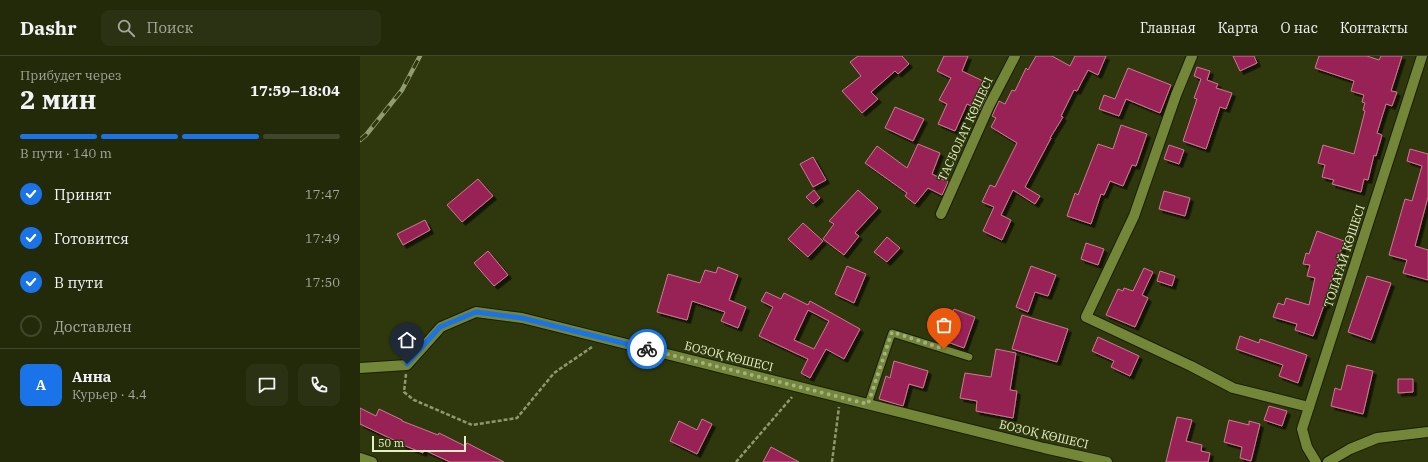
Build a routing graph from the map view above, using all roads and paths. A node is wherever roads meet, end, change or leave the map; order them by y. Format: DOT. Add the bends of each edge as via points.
graph roads {
  1 [pos="1015,56"];
  2 [pos="1192,56"];
  3 [pos="1422,56"];
  4 [pos="941,214"];
  5 [pos="604,339"];
  6 [pos="969,357"];
  7 [pos="407,364"];
  8 [pos="360,368"];
  9 [pos="800,387"];
  10 [pos="841,397"];
  11 [pos="868,404"];
  12 [pos="1308,407"];
  13 [pos="1428,432"];
  14 [pos="360,458"];
  15 [pos="372,462"];
  16 [pos="736,462"];
  17 [pos="832,462"];
  18 [pos="1108,462"];
  19 [pos="1316,462"];
  20 [pos="1328,462"];
  1 -- 4 [label="street, ТАСБОЛАТ КӨШЕСІ" via="989,106"];
  2 -- 12 [label="street" via="1134,216 1086,317 1233,388"];
  3 -- 12 [label="street, ТОЛАҒАЙ КӨШЕСІ"];
  5 -- 7 [label="street, БОЗОҚ КӨШЕСІ" via="522,318 476,312 440,327"];
  5 -- 7 [label="path" via="554,373 517,418 472,425 414,400 404,392"];
  5 -- 9 [label="street, БОЗОҚ КӨШЕСІ"];
  6 -- 11 [label="lane" via="892,332"];
  7 -- 8 [label="street"];
  9 -- 10 [label="street, БОЗОҚ КӨШЕСІ"];
  9 -- 16 [label="path"];
  10 -- 11 [label="street, БОЗОҚ КӨШЕСІ"];
  10 -- 17 [label="path"];
  11 -- 18 [label="street, БОЗОҚ КӨШЕСІ"];
  12 -- 19 [label="street, ТОЛАҒАЙ КӨШЕСІ" via="1302,429 1307,447"];
  13 -- 20 [label="street" via="1377,438"];
  14 -- 15 [label="street"];
}
